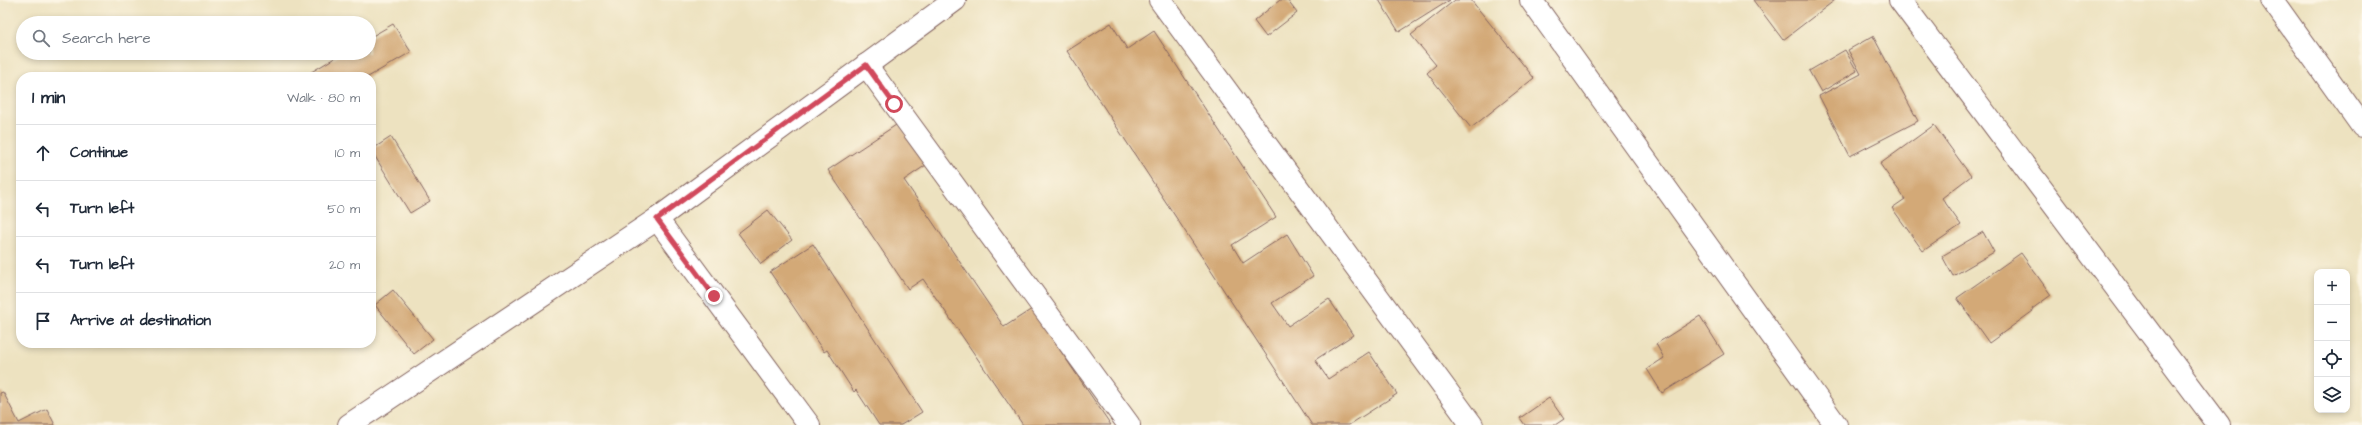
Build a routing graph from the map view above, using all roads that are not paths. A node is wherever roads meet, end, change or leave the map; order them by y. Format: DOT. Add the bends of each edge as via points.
graph roads {
  1 [pos="955,0"];
  2 [pos="1160,0"];
  3 [pos="1531,0"];
  4 [pos="1900,0"];
  5 [pos="2272,0"];
  6 [pos="866,65"];
  7 [pos="2362,126"];
  8 [pos="657,219"];
  9 [pos="350,425"];
  10 [pos="809,425"];
  11 [pos="1129,425"];
  12 [pos="1472,425"];
  13 [pos="1836,425"];
  14 [pos="2219,425"];
  1 -- 6 [label="street"];
  2 -- 12 [label="street"];
  3 -- 13 [label="street"];
  4 -- 14 [label="street"];
  5 -- 7 [label="street"];
  6 -- 8 [label="street"];
  6 -- 11 [label="street"];
  8 -- 9 [label="street"];
  8 -- 10 [label="street"];
}
